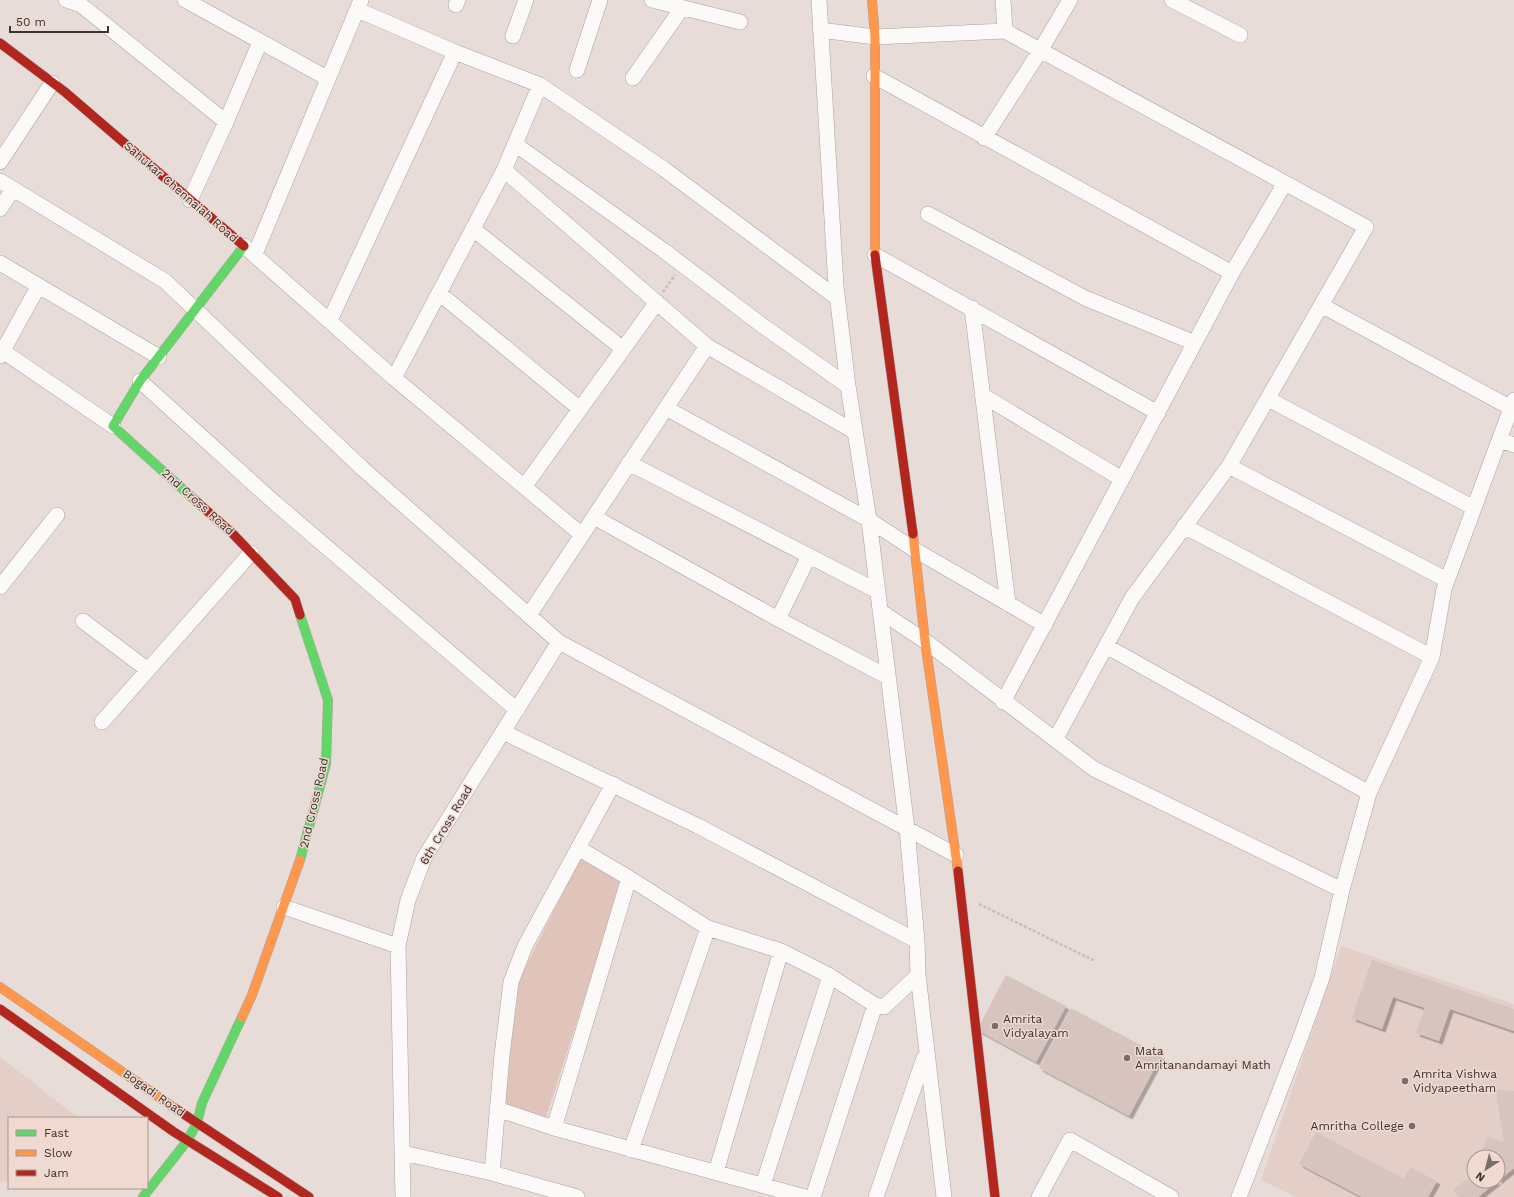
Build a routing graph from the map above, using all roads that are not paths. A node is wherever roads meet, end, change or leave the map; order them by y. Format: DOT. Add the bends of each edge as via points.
graph roads {
  1 [pos="66,0"];
  2 [pos="185,0"];
  3 [pos="526,0"];
  4 [pos="600,0"];
  5 [pos="652,0"];
  6 [pos="819,0"];
  7 [pos="872,0"];
  8 [pos="1003,0"];
  9 [pos="1070,0"];
  10 [pos="1172,0"];
  11 [pos="359,5"];
  12 [pos="682,8"];
  13 [pos="740,22"];
  14 [pos="820,30"];
  15 [pos="1005,32"];
  16 [pos="1240,35"];
  17 [pos="514,36"];
  18 [pos="875,37"];
  19 [pos="260,42"];
  20 [pos="0,43"];
  21 [pos="1040,51"];
  22 [pos="455,52"];
  23 [pos="577,70"];
  24 [pos="874,76"];
  25 [pos="327,78"];
  26 [pos="633,78"];
  27 [pos="52,83"];
  28 [pos="540,85"];
  29 [pos="226,122"];
  30 [pos="984,138"];
  31 [pos="515,144"];
  32 [pos="0,162"];
  33 [pos="504,170"];
  34 [pos="0,181"];
  35 [pos="1286,183"];
  36 [pos="13,190"];
  37 [pos="190,200"];
  38 [pos="0,209"];
  39 [pos="928,214"];
  40 [pos="473,229"];
  41 [pos="250,250"];
  42 [pos="875,255"];
  43 [pos="0,263"];
  44 [pos="1232,273"];
  45 [pos="38,287"];
  46 [pos="439,293"];
  47 [pos="837,298"];
  48 [pos="657,302"];
  49 [pos="1321,306"];
  50 [pos="972,308"];
  51 [pos="194,310"];
  52 [pos="330,320"];
  53 [pos="1195,343"];
  54 [pos="707,346"];
  55 [pos="623,349"];
  56 [pos="2,354"];
  57 [pos="158,357"];
  58 [pos="394,378"];
  59 [pos="140,381"];
  60 [pos="848,386"];
  61 [pos="982,395"];
  62 [pos="1268,400"];
  63 [pos="1512,404"];
  64 [pos="666,408"];
  65 [pos="580,409"];
  66 [pos="1158,413"];
  67 [pos="112,426"];
  68 [pos="855,432"];
  69 [pos="1499,440"];
  70 [pos="1514,445"];
  71 [pos="630,463"];
  72 [pos="1229,466"];
  73 [pos="1122,480"];
  74 [pos="524,487"];
  75 [pos="1474,508"];
  76 [pos="57,515"];
  77 [pos="594,517"];
  78 [pos="869,520"];
  79 [pos="1184,526"];
  80 [pos="582,534"];
  81 [pos="915,550"];
  82 [pos="251,553"];
  83 [pos="809,556"];
  84 [pos="1447,580"];
  85 [pos="0,587"];
  86 [pos="877,591"];
  87 [pos="1008,604"];
  88 [pos="880,611"];
  89 [pos="529,615"];
  90 [pos="778,619"];
  91 [pos="83,621"];
  92 [pos="1045,625"];
  93 [pos="925,641"];
  94 [pos="559,642"];
  95 [pos="1106,646"];
  96 [pos="1432,657"];
  97 [pos="148,670"];
  98 [pos="888,677"];
  99 [pos="1004,702"];
  100 [pos="517,710"];
  101 [pos="102,722"];
  102 [pos="503,732"];
  103 [pos="1055,740"];
  104 [pos="613,784"];
  105 [pos="1369,793"];
  106 [pos="907,829"];
  107 [pos="578,848"];
  108 [pos="956,856"];
  109 [pos="629,878"];
  110 [pos="1342,890"];
  111 [pos="284,908"];
  112 [pos="708,928"];
  113 [pos="917,941"];
  114 [pos="398,946"];
  115 [pos="782,951"];
  116 [pos="918,975"];
  117 [pos="830,976"];
  118 [pos="0,986"];
  119 [pos="875,1005"];
  120 [pos="0,1009"];
  121 [pos="926,1052"];
  122 [pos="202,1103"];
  123 [pos="497,1109"];
  124 [pos="197,1123"];
  125 [pos="178,1127"];
  126 [pos="554,1128"];
  127 [pos="187,1141"];
  128 [pos="630,1150"];
  129 [pos="403,1153"];
  130 [pos="716,1172"];
  131 [pos="492,1173"];
  132 [pos="763,1185"];
  133 [pos="143,1197"];
  134 [pos="278,1197"];
  135 [pos="309,1197"];
  136 [pos="403,1197"];
  137 [pos="577,1197"];
  138 [pos="805,1197"];
  139 [pos="813,1197"];
  140 [pos="876,1197"];
  141 [pos="944,1197"];
  142 [pos="995,1197"];
  143 [pos="1039,1197"];
  144 [pos="1171,1197"];
  145 [pos="1239,1197"];
  1 -- 29 [label="street" via="81,5"];
  2 -- 19 [label="street"];
  3 -- 17 [label="street"];
  4 -- 23 [label="street"];
  5 -- 12 [label="street"];
  6 -- 14 [label="street"];
  7 -- 18 [label="street"];
  8 -- 15 [label="street"];
  9 -- 21 [label="street"];
  10 -- 16 [label="street"];
  11 -- 22 [label="street"];
  11 -- 25 [label="street"];
  12 -- 13 [label="street"];
  12 -- 26 [label="street"];
  14 -- 18 [label="street"];
  14 -- 47 [label="street"];
  15 -- 18 [label="street"];
  15 -- 21 [label="street"];
  18 -- 24 [label="street"];
  19 -- 25 [label="street"];
  19 -- 29 [label="street"];
  20 -- 27 [label="street, Sahukar Chennaiah Road"];
  21 -- 30 [label="street"];
  21 -- 35 [label="street"];
  22 -- 28 [label="street"];
  22 -- 52 [label="street"];
  24 -- 30 [label="street"];
  24 -- 42 [label="street"];
  25 -- 41 [label="street"];
  27 -- 32 [label="street"];
  27 -- 37 [label="street, Sahukar Chennaiah Road"];
  28 -- 31 [label="street"];
  28 -- 47 [label="street" via="664,169"];
  29 -- 37 [label="street"];
  30 -- 44 [label="street"];
  31 -- 33 [label="street"];
  31 -- 60 [label="street"];
  33 -- 40 [label="street"];
  33 -- 48 [label="street"];
  34 -- 36 [label="street"];
  35 -- 44 [label="street"];
  35 -- 49 [label="street" via="1366,227"];
  36 -- 38 [label="street"];
  36 -- 51 [label="street" via="165,281"];
  37 -- 41 [label="street, Sahukar Chennaiah Road"];
  39 -- 53 [label="street" via="1085,298"];
  40 -- 46 [label="street"];
  40 -- 55 [label="street"];
  41 -- 51 [label="street, Sahukar Chennaiah Road"];
  41 -- 52 [label="street"];
  42 -- 50 [label="street"];
  42 -- 81 [label="street"];
  43 -- 45 [label="street"];
  44 -- 53 [label="street"];
  45 -- 56 [label="street"];
  45 -- 57 [label="street"];
  46 -- 58 [label="street"];
  46 -- 65 [label="street"];
  47 -- 60 [label="street"];
  48 -- 54 [label="street"];
  48 -- 55 [label="street"];
  49 -- 62 [label="street"];
  49 -- 63 [label="street"];
  50 -- 61 [label="street"];
  50 -- 66 [label="street"];
  51 -- 57 [label="street, Sahukar Chennaiah Road"];
  51 -- 89 [label="street" via="363,469"];
  52 -- 58 [label="street"];
  53 -- 66 [label="street"];
  54 -- 64 [label="street"];
  54 -- 68 [label="street"];
  55 -- 65 [label="street"];
  56 -- 67 [label="street"];
  57 -- 59 [label="street, Sahukar Chennaiah Road"];
  58 -- 74 [label="street"];
  59 -- 67 [label="street, Sahukar Chennaiah Road"];
  59 -- 100 [label="street" via="275,503"];
  60 -- 68 [label="street"];
  61 -- 73 [label="street"];
  61 -- 87 [label="street"];
  62 -- 72 [label="street"];
  62 -- 75 [label="street"];
  63 -- 69 [label="street"];
  64 -- 71 [label="street"];
  64 -- 78 [label="street"];
  65 -- 74 [label="street"];
  66 -- 73 [label="street"];
  67 -- 82 [label="street, 2nd Cross Road"];
  68 -- 78 [label="street"];
  69 -- 70 [label="street"];
  69 -- 75 [label="street"];
  71 -- 77 [label="street"];
  71 -- 83 [label="street"];
  72 -- 79 [label="street"];
  72 -- 84 [label="street"];
  73 -- 92 [label="street"];
  74 -- 80 [label="street"];
  75 -- 84 [label="street"];
  76 -- 85 [label="street"];
  77 -- 80 [label="street"];
  77 -- 90 [label="street"];
  78 -- 81 [label="street"];
  78 -- 86 [label="street"];
  79 -- 95 [label="street" via="1132,598"];
  79 -- 96 [label="street"];
  80 -- 89 [label="street"];
  81 -- 87 [label="street"];
  81 -- 93 [label="street"];
  82 -- 97 [label="street"];
  82 -- 111 [label="street, 2nd Cross Road" via="295,599 328,700 326,764 303,853"];
  83 -- 86 [label="street"];
  83 -- 90 [label="street"];
  84 -- 96 [label="street"];
  86 -- 88 [label="street"];
  87 -- 92 [label="street"];
  88 -- 93 [label="street"];
  88 -- 98 [label="street"];
  89 -- 94 [label="street"];
  90 -- 98 [label="street"];
  91 -- 97 [label="street"];
  92 -- 99 [label="street"];
  93 -- 99 [label="street"];
  93 -- 108 [label="street"];
  94 -- 100 [label="street, 6th Cross Road"];
  94 -- 106 [label="street"];
  95 -- 103 [label="street"];
  95 -- 105 [label="street"];
  96 -- 105 [label="street"];
  97 -- 101 [label="street"];
  98 -- 106 [label="street"];
  99 -- 103 [label="street"];
  100 -- 102 [label="street, 6th Cross Road"];
  102 -- 104 [label="street"];
  102 -- 114 [label="street, 6th Cross Road" via="424,858 408,900"];
  103 -- 110 [label="street" via="1094,769"];
  104 -- 107 [label="street"];
  104 -- 113 [label="street"];
  105 -- 110 [label="street"];
  106 -- 108 [label="street"];
  106 -- 113 [label="street"];
  107 -- 109 [label="street"];
  107 -- 123 [label="street" via="524,946 512,982"];
  108 -- 142 [label="street"];
  109 -- 112 [label="street"];
  109 -- 126 [label="street"];
  110 -- 145 [label="street" via="1322,978"];
  111 -- 114 [label="street"];
  111 -- 122 [label="street, 2nd Cross Road" via="252,995"];
  112 -- 115 [label="street"];
  112 -- 128 [label="street"];
  113 -- 116 [label="street"];
  114 -- 129 [label="street, 6th Cross Road"];
  115 -- 117 [label="street"];
  115 -- 130 [label="street"];
  116 -- 119 [label="street" via="884,1007"];
  116 -- 121 [label="street"];
  117 -- 119 [label="street"];
  117 -- 132 [label="street"];
  118 -- 125 [label="street, Bogadi Road"];
  119 -- 139 [label="street"];
  120 -- 125 [label="street, Bogadi Road"];
  121 -- 140 [label="street"];
  121 -- 141 [label="street"];
  122 -- 124 [label="street, 2nd Cross Road"];
  122 -- 125 [label="street"];
  123 -- 126 [label="street"];
  123 -- 131 [label="street"];
  124 -- 125 [label="street, Bogadi Road"];
  124 -- 127 [label="street, 2nd Cross Road"];
  124 -- 135 [label="street, Bogadi Road"];
  125 -- 127 [label="street, Bogadi Road"];
  126 -- 128 [label="street"];
  127 -- 133 [label="street, 2nd Cross Road"];
  127 -- 134 [label="street, Bogadi Road"];
  128 -- 130 [label="street"];
  129 -- 131 [label="street"];
  129 -- 136 [label="street, 6th Cross Road"];
  130 -- 132 [label="street"];
  131 -- 137 [label="street"];
  132 -- 138 [label="street"];
  143 -- 144 [label="street" via="1070,1140"];
}
